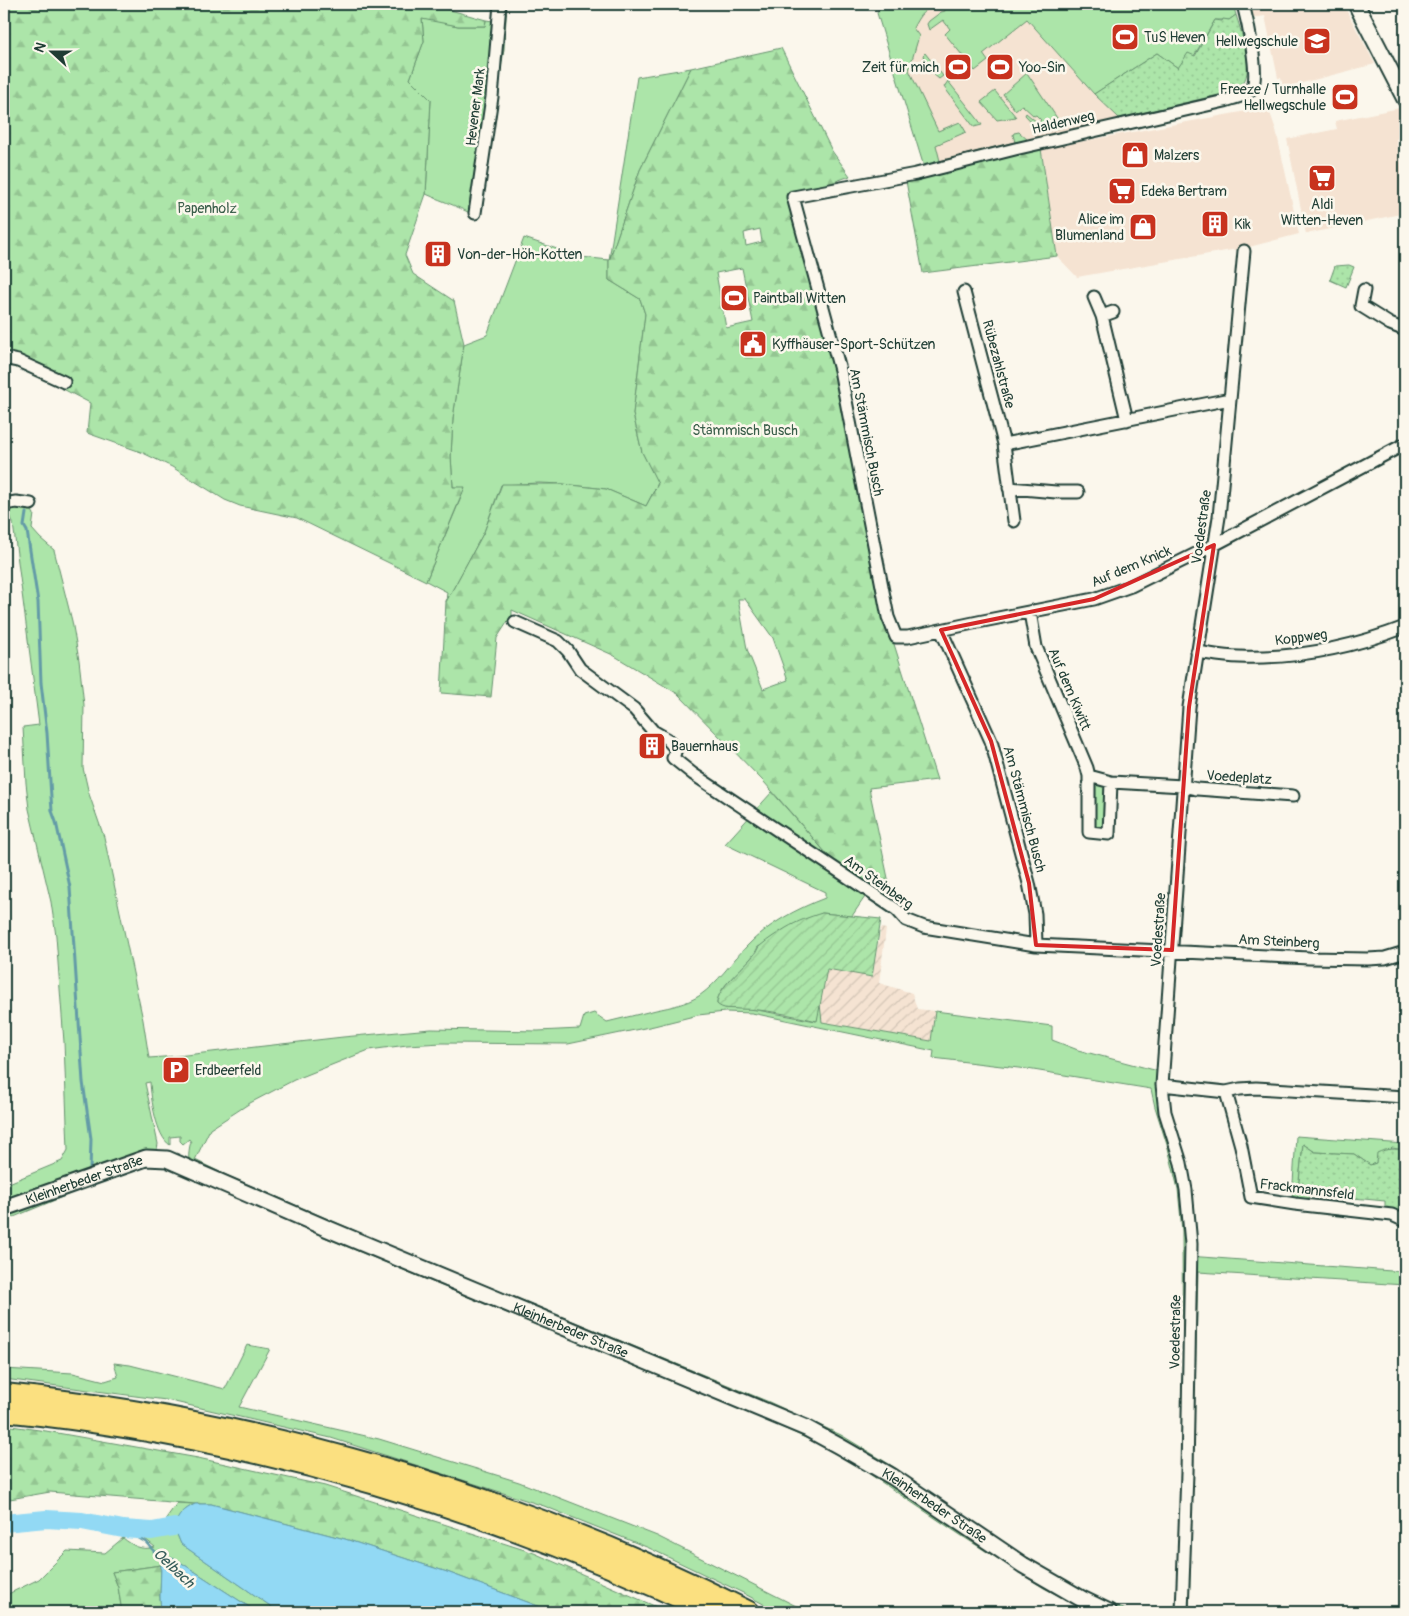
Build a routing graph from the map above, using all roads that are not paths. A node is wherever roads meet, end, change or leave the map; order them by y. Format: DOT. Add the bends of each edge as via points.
graph roads {
  1 [pos="500,4"];
  2 [pos="1243,4"];
  3 [pos="1356,4"];
  4 [pos="1405,99"];
  5 [pos="793,196"];
  6 [pos="476,213"];
  7 [pos="1244,251"];
  8 [pos="1364,290"];
  9 [pos="964,292"];
  10 [pos="1094,297"];
  11 [pos="1405,330"];
  12 [pos="4,358"];
  13 [pos="64,382"];
  14 [pos="1230,399"];
  15 [pos="1126,420"];
  16 [pos="1004,444"];
  17 [pos="1405,444"];
  18 [pos="1009,488"];
  19 [pos="1078,492"];
  20 [pos="4,504"];
  21 [pos="31,504"];
  22 [pos="1014,521"];
  23 [pos="1214,545"];
  24 [pos="1030,612"];
  25 [pos="888,617"];
  26 [pos="515,622"];
  27 [pos="1405,627"];
  28 [pos="941,630"];
  29 [pos="1197,652"];
  30 [pos="1089,776"];
  31 [pos="1111,782"];
  32 [pos="1183,786"];
  33 [pos="1293,796"];
  34 [pos="1036,945"];
  35 [pos="1172,950"];
  36 [pos="1405,952"];
  37 [pos="1162,1085"];
  38 [pos="1226,1092"];
  39 [pos="1405,1097"];
  40 [pos="4,1208"];
  41 [pos="1405,1221"];
  42 [pos="4,1394"];
  43 [pos="4,1411"];
  44 [pos="711,1612"];
  45 [pos="750,1612"];
  46 [pos="1109,1612"];
  47 [pos="1182,1612"];
  1 -- 6 [label="street, Hevener Mark" via="492,98"];
  2 -- 5 [label="street, Haldenweg" via="1255,72 1252,88 1246,94 916,174"];
  3 -- 4 [label="street"];
  5 -- 25 [label="street, Am Stämmisch Busch" via="840,370"];
  7 -- 14 [label="street, Voedestraße"];
  8 -- 11 [label="street" via="1361,306"];
  9 -- 16 [label="street, Rübezahlstraße"];
  10 -- 15 [label="street" via="1108,314"];
  12 -- 13 [label="street"];
  14 -- 15 [label="street"];
  14 -- 23 [label="street, Voedestraße"];
  15 -- 16 [label="street"];
  16 -- 18 [label="street, Rübezahlstraße"];
  17 -- 23 [label="street, Auf dem Knick"];
  18 -- 19 [label="street"];
  18 -- 22 [label="street, Rübezahlstraße"];
  20 -- 21 [label="street"];
  23 -- 24 [label="street, Auf dem Knick" via="1131,586 1094,599"];
  23 -- 29 [label="street, Voedestraße"];
  24 -- 28 [label="street, Auf dem Knick"];
  24 -- 30 [label="street, Auf dem Kiwitt" via="1036,647"];
  25 -- 28 [label="street, Auf dem Knick" via="896,637"];
  26 -- 34 [label="street, Am Steinberg" via="558,640 580,669 634,709 654,731 667,739 676,750 673,758 693,774 897,910 906,920 924,927"];
  27 -- 29 [label="street, Koppweg" via="1346,646 1310,652 1238,657"];
  28 -- 34 [label="street, Am Stämmisch Busch" via="991,741 1029,883"];
  29 -- 32 [label="street, Voedestraße"];
  30 -- 31 [label="street"];
  30 -- 31 [label="street, Auf dem Kiwitt" via="1089,832 1109,834"];
  31 -- 32 [label="street"];
  32 -- 33 [label="street, Voedeplatz"];
  32 -- 35 [label="street, Voedestraße"];
  34 -- 35 [label="street, Am Steinberg"];
  35 -- 36 [label="street, Am Steinberg" via="1368,959"];
  35 -- 37 [label="street, Voedestraße"];
  37 -- 38 [label="street"];
  37 -- 47 [label="street, Voedestraße" via="1165,1112 1186,1190 1191,1244"];
  38 -- 39 [label="street" via="1256,1088"];
  38 -- 41 [label="street, Frackmannsfeld" via="1251,1197 1392,1215"];
  40 -- 46 [label="street, Kleinherbeder Straße" via="146,1158 167,1160 806,1428 893,1477 1031,1570"];
  42 -- 45 [label="highway" via="91,1404 215,1427 401,1474 462,1492 608,1546"];
  43 -- 44 [label="highway" via="210,1443 383,1486 506,1526 601,1562"];
}
